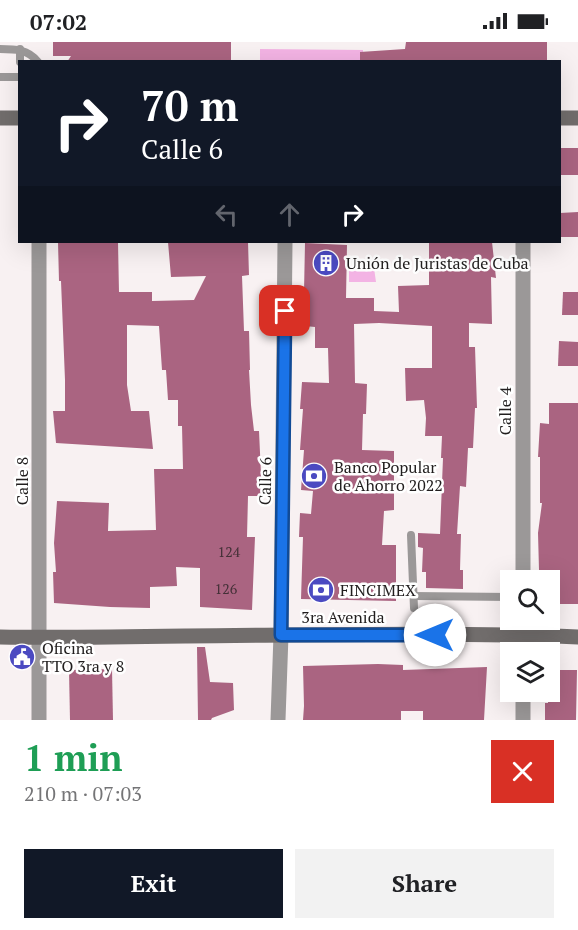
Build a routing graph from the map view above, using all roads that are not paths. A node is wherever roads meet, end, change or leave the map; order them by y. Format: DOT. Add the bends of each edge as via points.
graph roads {
  1 [pos="0,49"];
  2 [pos="20,49"];
  3 [pos="20,60"];
  4 [pos="36,60"];
  5 [pos="0,77"];
  6 [pos="18,77"];
  7 [pos="0,118"];
  8 [pos="18,118"];
  9 [pos="561,118"];
  10 [pos="578,118"];
  11 [pos="39,243"];
  12 [pos="285,243"];
  13 [pos="523,243"];
  14 [pos="411,535"];
  15 [pos="523,570"];
  16 [pos="413,596"];
  17 [pos="500,597"];
  18 [pos="414,608"];
  19 [pos="500,628"];
  20 [pos="539,630"];
  21 [pos="281,635"];
  22 [pos="0,637"];
  23 [pos="578,637"];
  24 [pos="40,638"];
  25 [pos="523,702"];
  26 [pos="39,720"];
  27 [pos="278,720"];
  28 [pos="523,720"];
  1 -- 2 [label="lane"];
  2 -- 3 [label="lane"];
  2 -- 4 [label="lane"];
  5 -- 6 [label="lane"];
  7 -- 8 [label="main road"];
  9 -- 10 [label="main road"];
  11 -- 24 [label="street, Calle 8"];
  12 -- 21 [label="street, Calle 6"];
  13 -- 15 [label="street, Calle 4"];
  14 -- 16 [label="lane"];
  16 -- 17 [label="lane"];
  16 -- 18 [label="lane"];
  19 -- 21 [label="main road, 3ra Avenida"];
  20 -- 23 [label="main road, 3ra Avenida"];
  21 -- 24 [label="main road, 3ra Avenida"];
  21 -- 27 [label="street, Calle 6"];
  22 -- 24 [label="main road, 3ra Avenida"];
  24 -- 26 [label="street, Calle 8"];
  25 -- 28 [label="street"];
}
